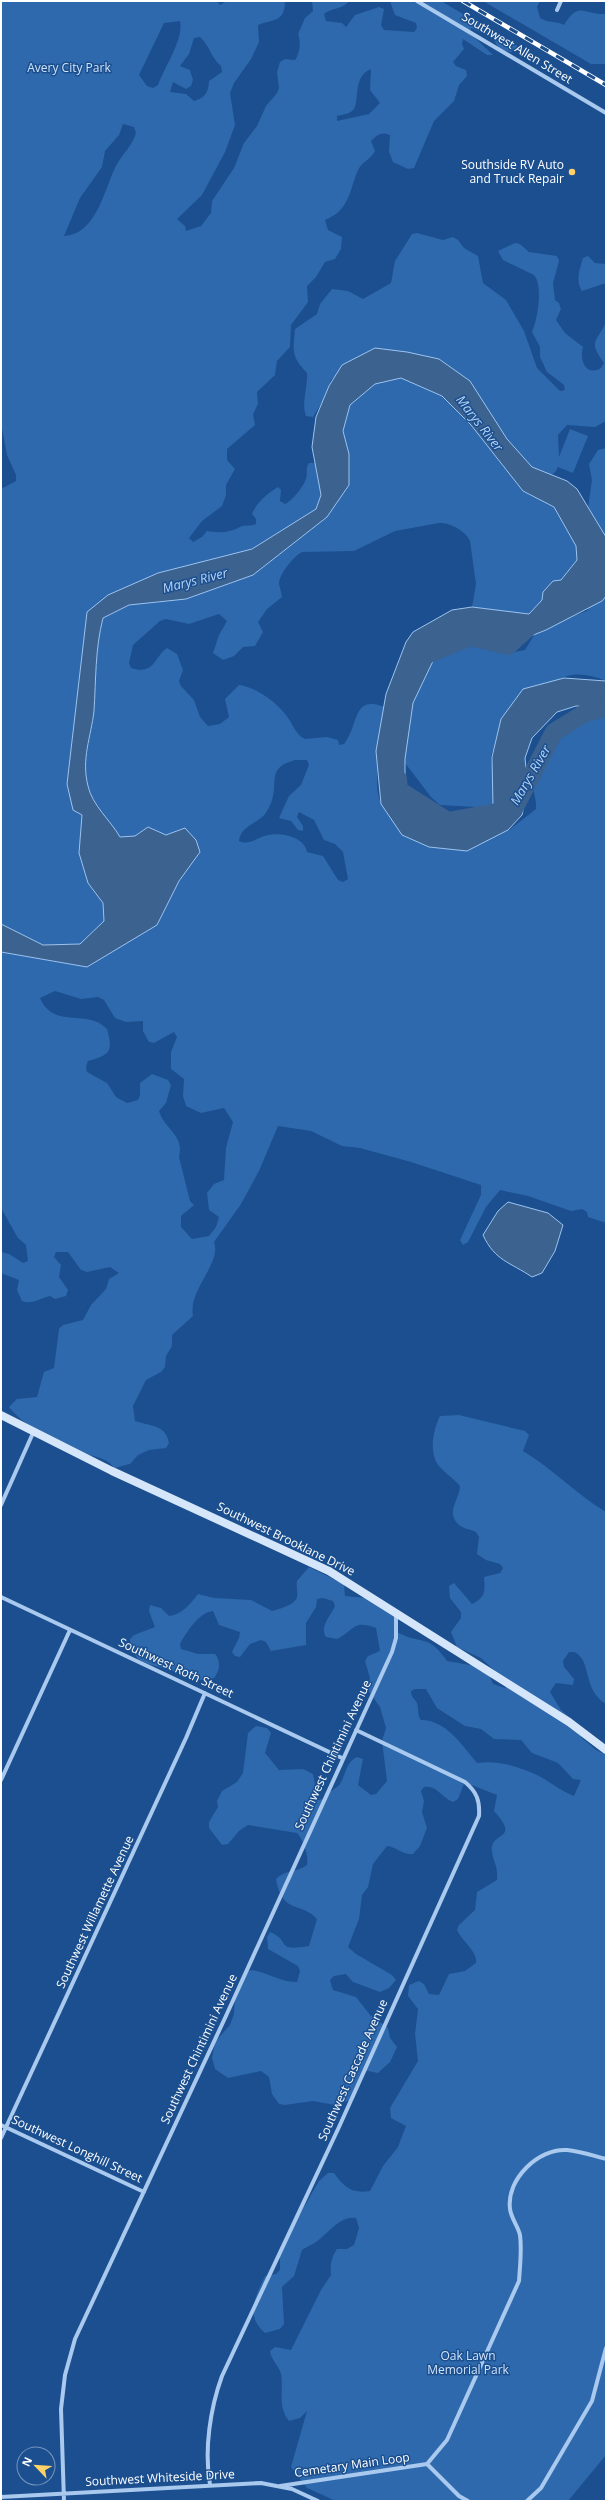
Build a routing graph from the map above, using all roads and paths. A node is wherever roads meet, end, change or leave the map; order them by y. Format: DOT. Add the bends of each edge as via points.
graph roads {
  1 [pos="417,1"];
  2 [pos="561,1"];
  3 [pos="557,10"];
  4 [pos="606,113"];
  5 [pos="1,1415"];
  6 [pos="34,1432"];
  7 [pos="1,1505"];
  8 [pos="1,1597"];
  9 [pos="396,1616"];
  10 [pos="70,1630"];
  11 [pos="204,1693"];
  12 [pos="356,1730"];
  13 [pos="606,1750"];
  14 [pos="342,1758"];
  15 [pos="1,1780"];
  16 [pos="1,2125"];
  17 [pos="6,2127"];
  18 [pos="1,2138"];
  19 [pos="606,2159"];
  20 [pos="144,2192"];
  21 [pos="606,2348"];
  22 [pos="427,2464"];
  23 [pos="210,2485"];
  24 [pos="280,2486"];
  25 [pos="62,2493"];
  26 [pos="1,2497"];
  27 [pos="64,2501"];
  28 [pos="318,2501"];
  29 [pos="468,2501"];
  30 [pos="527,2501"];
  1 -- 4 [label="street, Southwest Allen Street"];
  2 -- 3 [label="street"];
  5 -- 6 [label="street, Southwest Brooklane Drive"];
  6 -- 7 [label="street"];
  6 -- 9 [label="street, Southwest Brooklane Drive" via="328,1571 359,1588"];
  8 -- 10 [label="street, Southwest Roth Street"];
  9 -- 12 [label="street, Southwest Chintimini Avenue" via="396,1638 392,1652"];
  9 -- 13 [label="street, Southwest Brooklane Drive" via="569,1722"];
  10 -- 11 [label="street, Southwest Roth Street"];
  10 -- 15 [label="street"];
  11 -- 14 [label="street, Southwest Roth Street"];
  11 -- 17 [label="street, Southwest Willamette Avenue" via="186,1738"];
  12 -- 14 [label="street, Southwest Chintimini Avenue"];
  12 -- 23 [label="street, Southwest Cascade Avenue" via="465,1782 477,1794 479,1816 339,2127 222,2376 215,2397 209,2438"];
  14 -- 20 [label="street, Southwest Chintimini Avenue"];
  16 -- 17 [label="street, Southwest Longhill Street"];
  17 -- 18 [label="street, Southwest Willamette Avenue"];
  17 -- 20 [label="street, Southwest Longhill Street"];
  19 -- 22 [label="street, Cemetary Main Loop" via="567,2150 542,2155 522,2172 512,2192 510,2209 520,2234 519,2281 447,2440"];
  20 -- 25 [label="street, Southwest Chintimini Avenue" via="88,2309 70,2353 61,2409"];
  21 -- 30 [label="street" via="592,2401 541,2488"];
  22 -- 24 [label="street, Cemetary Main Loop"];
  22 -- 29 [label="street, Cemetary Main Loop" via="459,2496"];
  23 -- 24 [label="street, Southwest Whiteside Drive" via="261,2483"];
  23 -- 25 [label="street, Southwest Whiteside Drive"];
  24 -- 28 [label="street, Southwest Whiteside Drive"];
  25 -- 26 [label="street, Southwest Whiteside Drive"];
  25 -- 27 [label="street, Southwest Chintimini Avenue"];
}
